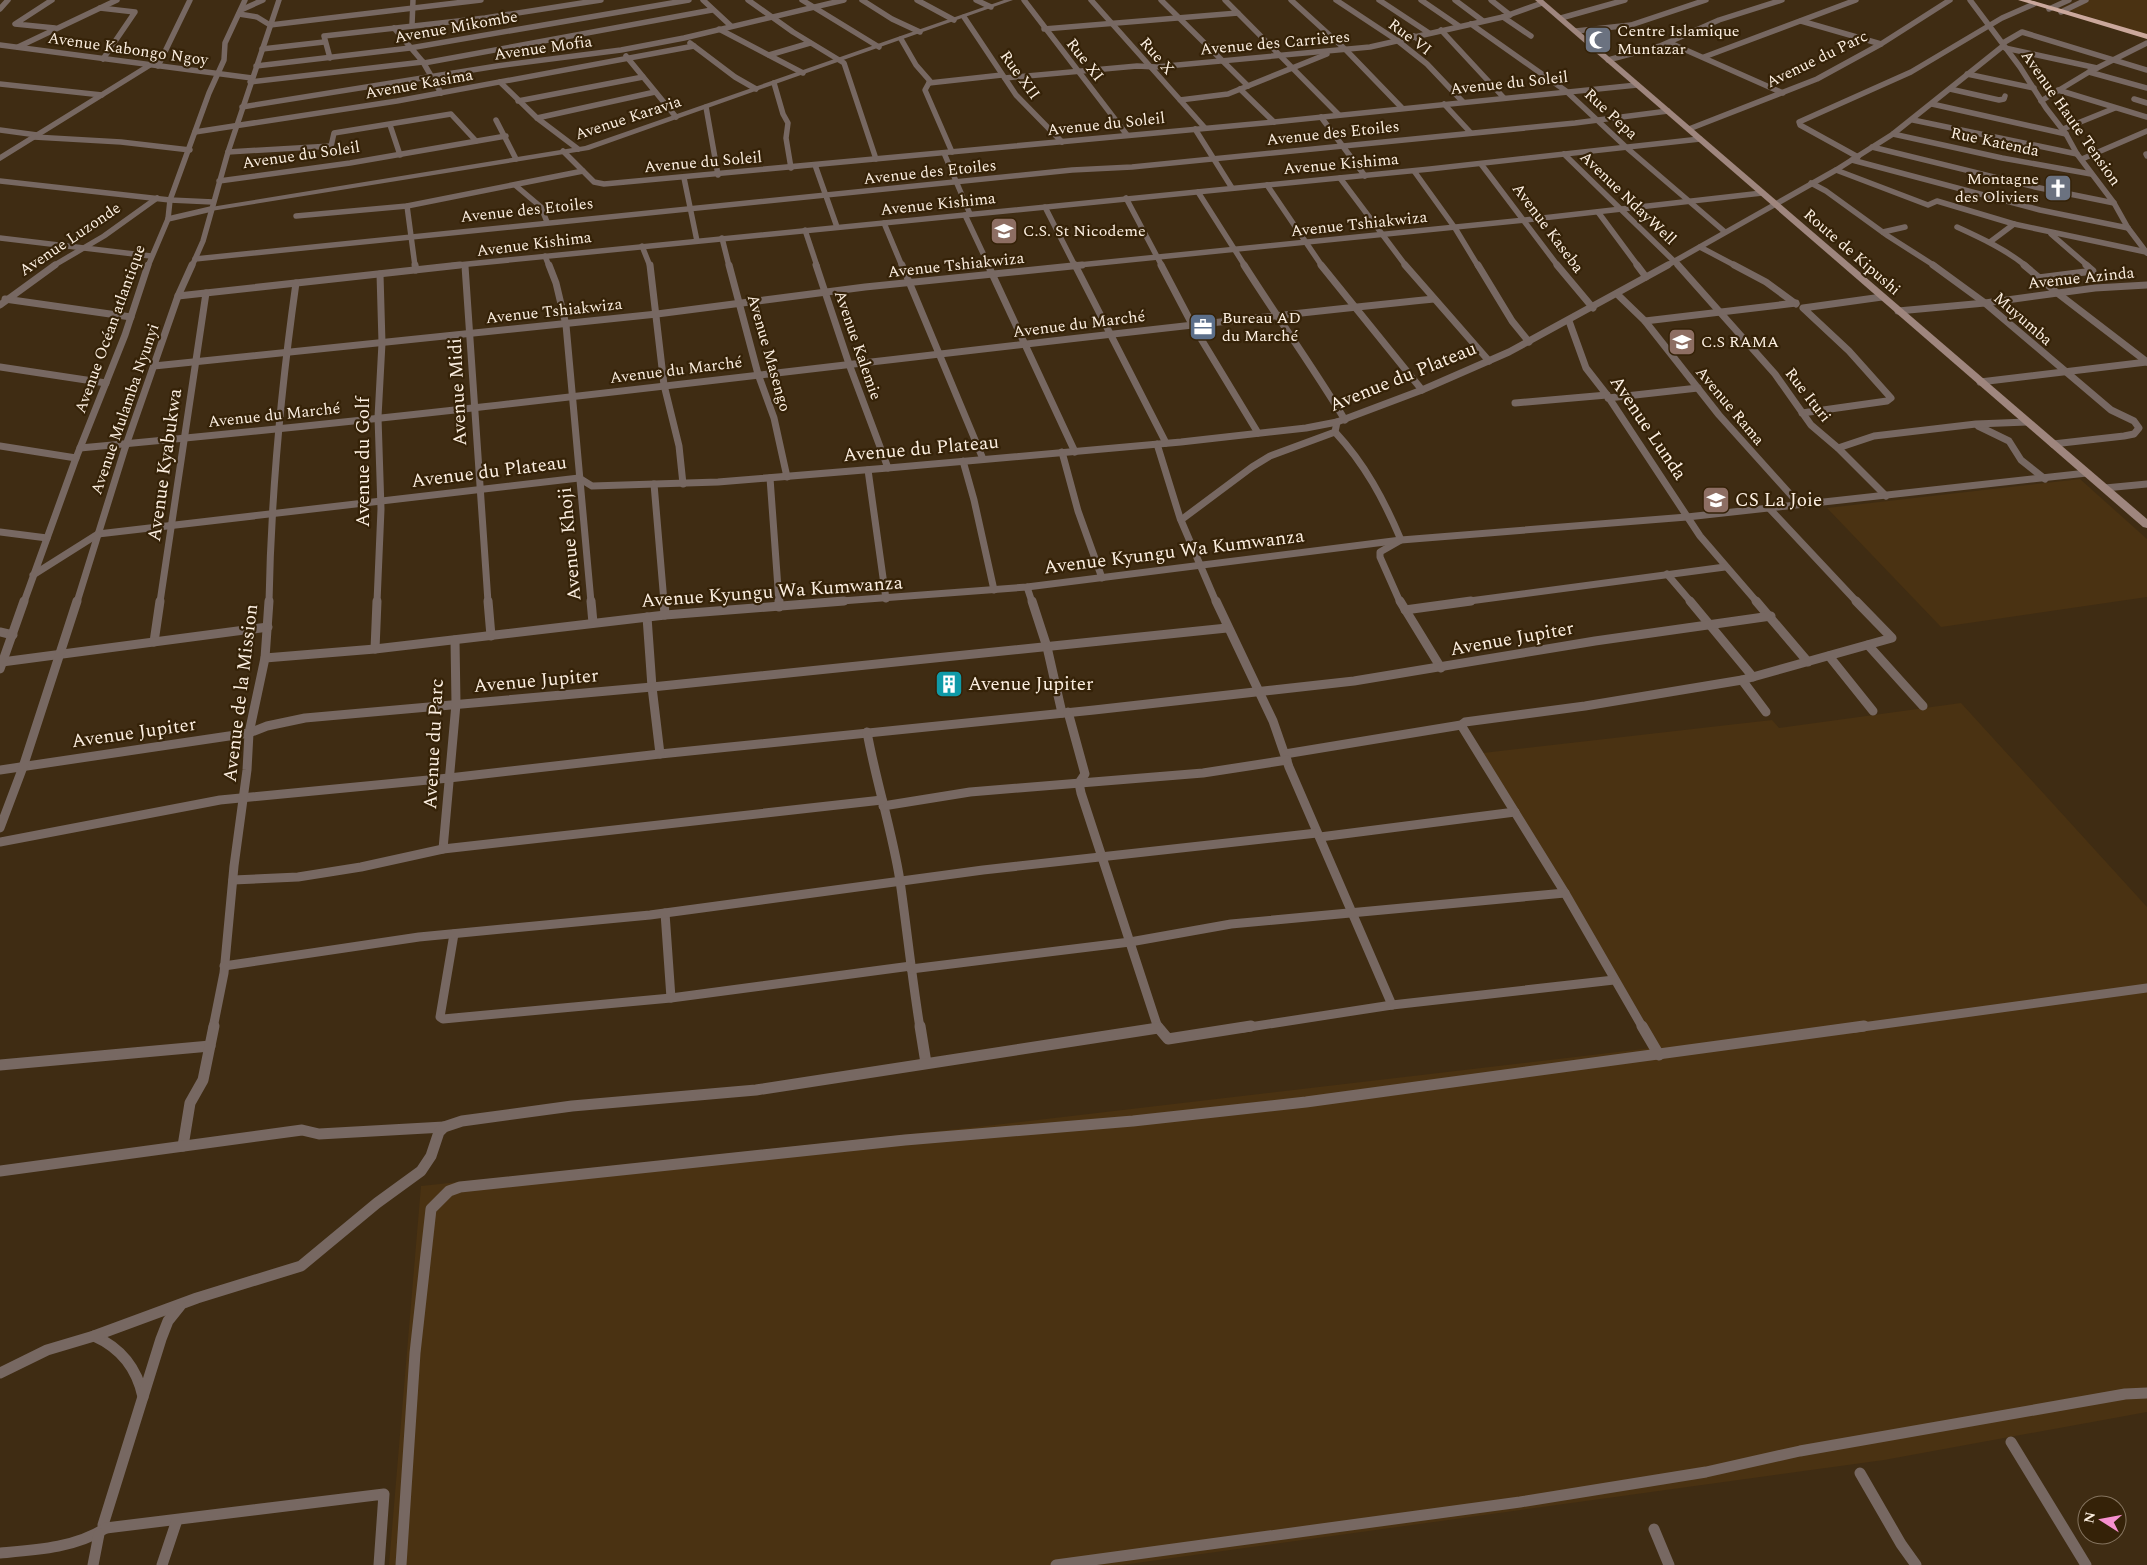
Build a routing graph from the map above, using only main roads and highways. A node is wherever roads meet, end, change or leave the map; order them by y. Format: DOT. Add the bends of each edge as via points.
graph roads {
  1 [pos="2022,0"];
  2 [pos="1541,1"];
  3 [pos="2147,37"];
  4 [pos="2147,525"];
  1 -- 3 [label="highway"];
  2 -- 4 [label="main road, Route de Kipushi"];
}
